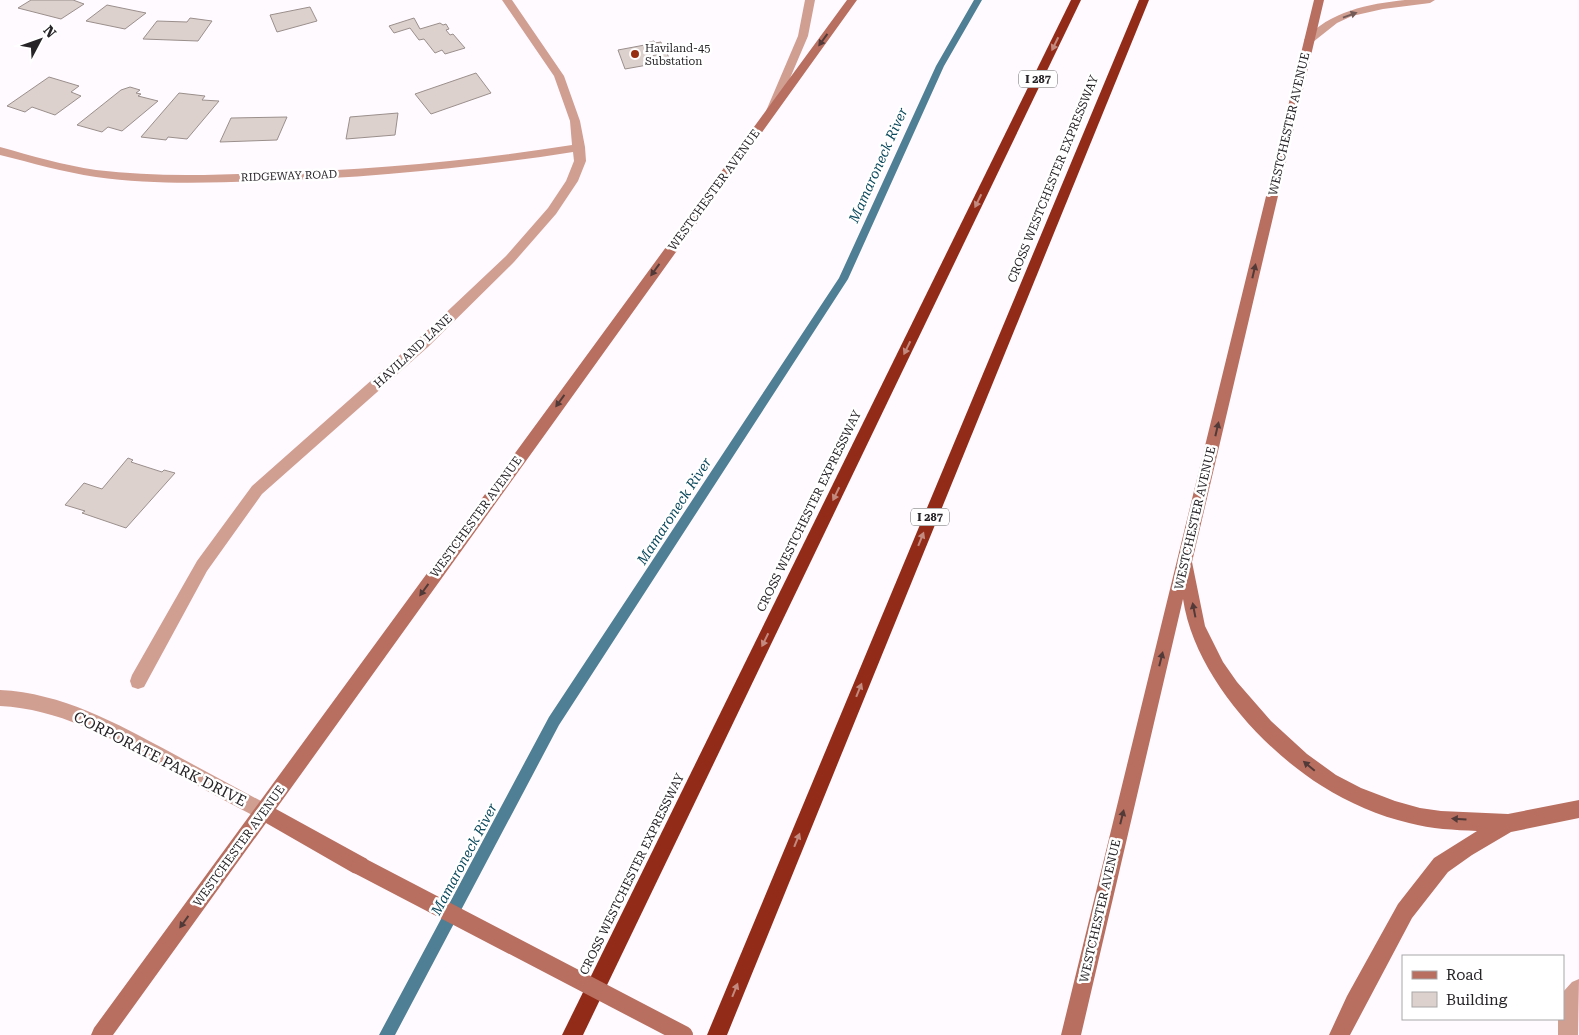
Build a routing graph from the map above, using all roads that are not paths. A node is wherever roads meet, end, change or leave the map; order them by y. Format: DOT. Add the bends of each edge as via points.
graph roads {
  1 [pos="507,0"];
  2 [pos="810,0"];
  3 [pos="852,0"];
  4 [pos="1076,0"];
  5 [pos="1144,0"];
  6 [pos="1319,0"];
  7 [pos="1430,0"];
  8 [pos="1309,40"];
  9 [pos="771,112"];
  10 [pos="579,147"];
  11 [pos="0,151"];
  12 [pos="1185,562"];
  13 [pos="138,681"];
  14 [pos="0,698"];
  15 [pos="1579,809"];
  16 [pos="264,812"];
  17 [pos="1508,823"];
  18 [pos="1579,989"];
  19 [pos="101,1035"];
  20 [pos="572,1035"];
  21 [pos="684,1035"];
  22 [pos="717,1035"];
  23 [pos="1071,1035"];
  24 [pos="1339,1035"];
  25 [pos="1568,1035"];
  1 -- 10 [label="street, HAVILAND LANE" via="559,76 575,121"];
  2 -- 9 [label="street" via="804,36"];
  3 -- 9 [label="main road, WESTCHESTER AVENUE, one-way"];
  4 -- 20 [label="highway, CROSS WESTCHESTER EXPRESSWAY / I 287, one-way"];
  22 -- 5 [label="highway, CROSS WESTCHESTER EXPRESSWAY / I 287, one-way"];
  6 -- 8 [label="main road, WESTCHESTER AVENUE"];
  8 -- 7 [label="street, one-way" via="1336,20 1354,13"];
  12 -- 8 [label="main road, WESTCHESTER AVENUE, one-way"];
  9 -- 16 [label="main road, WESTCHESTER AVENUE, one-way"];
  10 -- 11 [label="street, RIDGEWAY ROAD" via="505,160 363,174 195,180 136,178 69,169"];
  10 -- 13 [label="street, HAVILAND LANE" via="580,161 572,181 552,211 510,259 423,343 257,490 202,566"];
  17 -- 12 [label="main road, one-way" via="1421,817 1366,799 1319,774 1243,704 1215,663 1198,626"];
  23 -- 12 [label="main road, WESTCHESTER AVENUE, one-way"];
  14 -- 16 [label="street, CORPORATE PARK DRIVE" via="52,705"];
  15 -- 17 [label="main road"];
  16 -- 19 [label="main road, WESTCHESTER AVENUE, one-way"];
  16 -- 21 [label="main road, CORPORATE PARK DRIVE, bridge" via="360,866"];
  17 -- 24 [label="main road" via="1441,865 1405,911"];
  18 -- 25 [label="street" via="1569,1000"];
}
